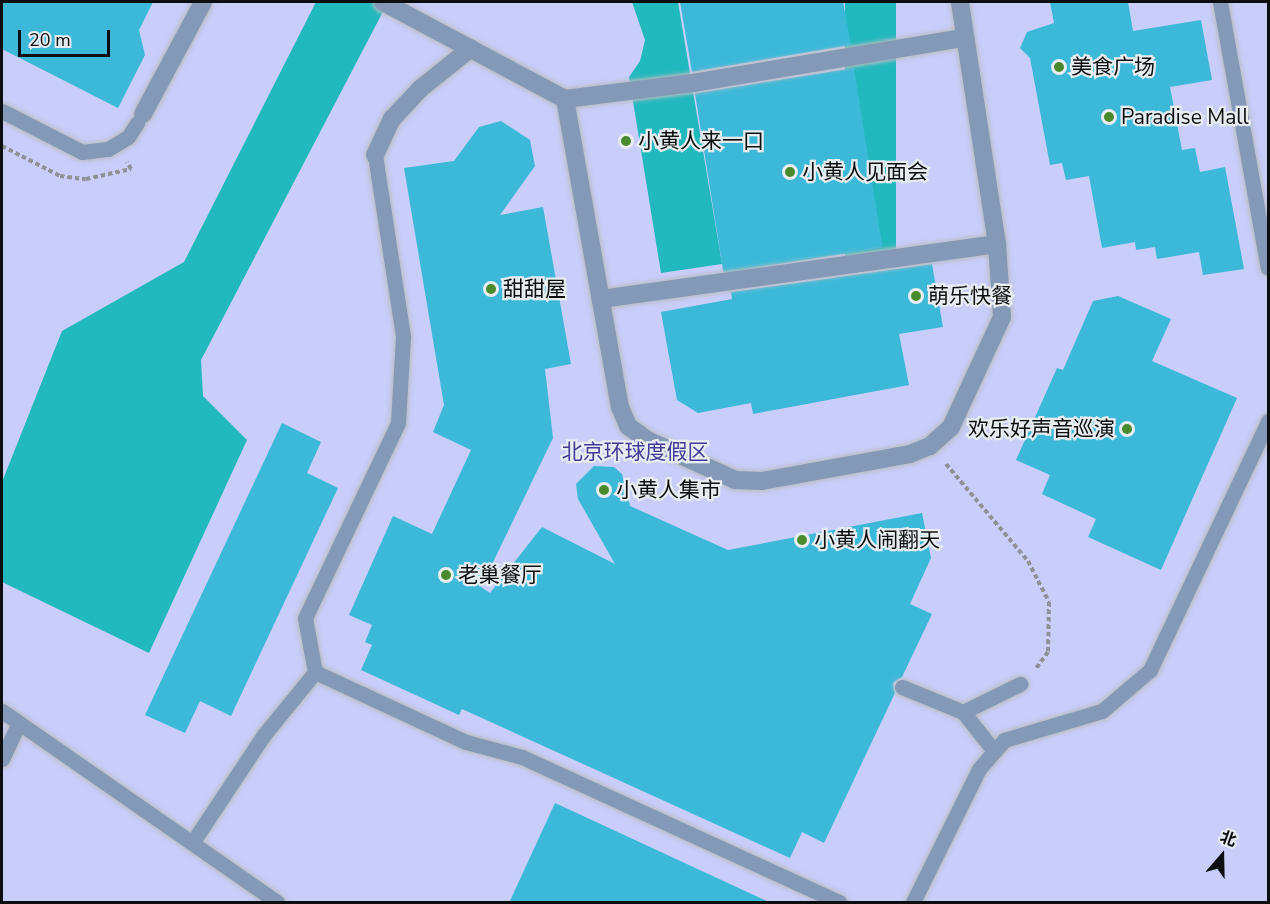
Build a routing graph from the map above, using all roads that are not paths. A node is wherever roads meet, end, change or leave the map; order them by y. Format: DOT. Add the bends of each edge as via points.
graph roads {
  1 [pos="203,2"];
  2 [pos="383,2"];
  3 [pos="960,2"];
  4 [pos="1220,2"];
  5 [pos="963,38"];
  6 [pos="471,48"];
  7 [pos="566,99"];
  8 [pos="2,111"];
  9 [pos="140,118"];
  10 [pos="375,155"];
  11 [pos="997,244"];
  12 [pos="1269,268"];
  13 [pos="601,299"];
  14 [pos="1269,421"];
  15 [pos="315,672"];
  16 [pos="1020,684"];
  17 [pos="902,687"];
  18 [pos="2,711"];
  19 [pos="963,712"];
  20 [pos="19,723"];
  21 [pos="994,751"];
  22 [pos="2,759"];
  23 [pos="192,843"];
  24 [pos="277,903"];
  25 [pos="839,903"];
  26 [pos="913,903"];
  1 -- 9 [label="street"];
  2 -- 6 [label="street"];
  3 -- 5 [label="street"];
  4 -- 12 [label="lane"];
  5 -- 7 [label="street" via="693,83"];
  5 -- 11 [label="street"];
  6 -- 7 [label="street"];
  6 -- 10 [label="street" via="420,89 392,119"];
  7 -- 13 [label="street"];
  8 -- 9 [label="lane" via="82,152 108,149 128,137"];
  10 -- 15 [label="lane" via="403,336 398,423 305,618"];
  11 -- 13 [label="street"];
  11 -- 13 [label="street" via="1002,317 951,427 930,446 910,454 762,482 735,480 647,440 628,426"];
  14 -- 21 [label="lane" via="1150,670 1102,711 1035,727 1004,740"];
  15 -- 23 [label="lane" via="263,736"];
  15 -- 25 [label="lane" via="466,742 522,757"];
  16 -- 19 [label="lane"];
  17 -- 19 [label="lane"];
  18 -- 20 [label="lane"];
  19 -- 21 [label="lane"];
  20 -- 22 [label="lane"];
  20 -- 23 [label="lane"];
  21 -- 26 [label="lane" via="955,811"];
  23 -- 24 [label="lane"];
}
